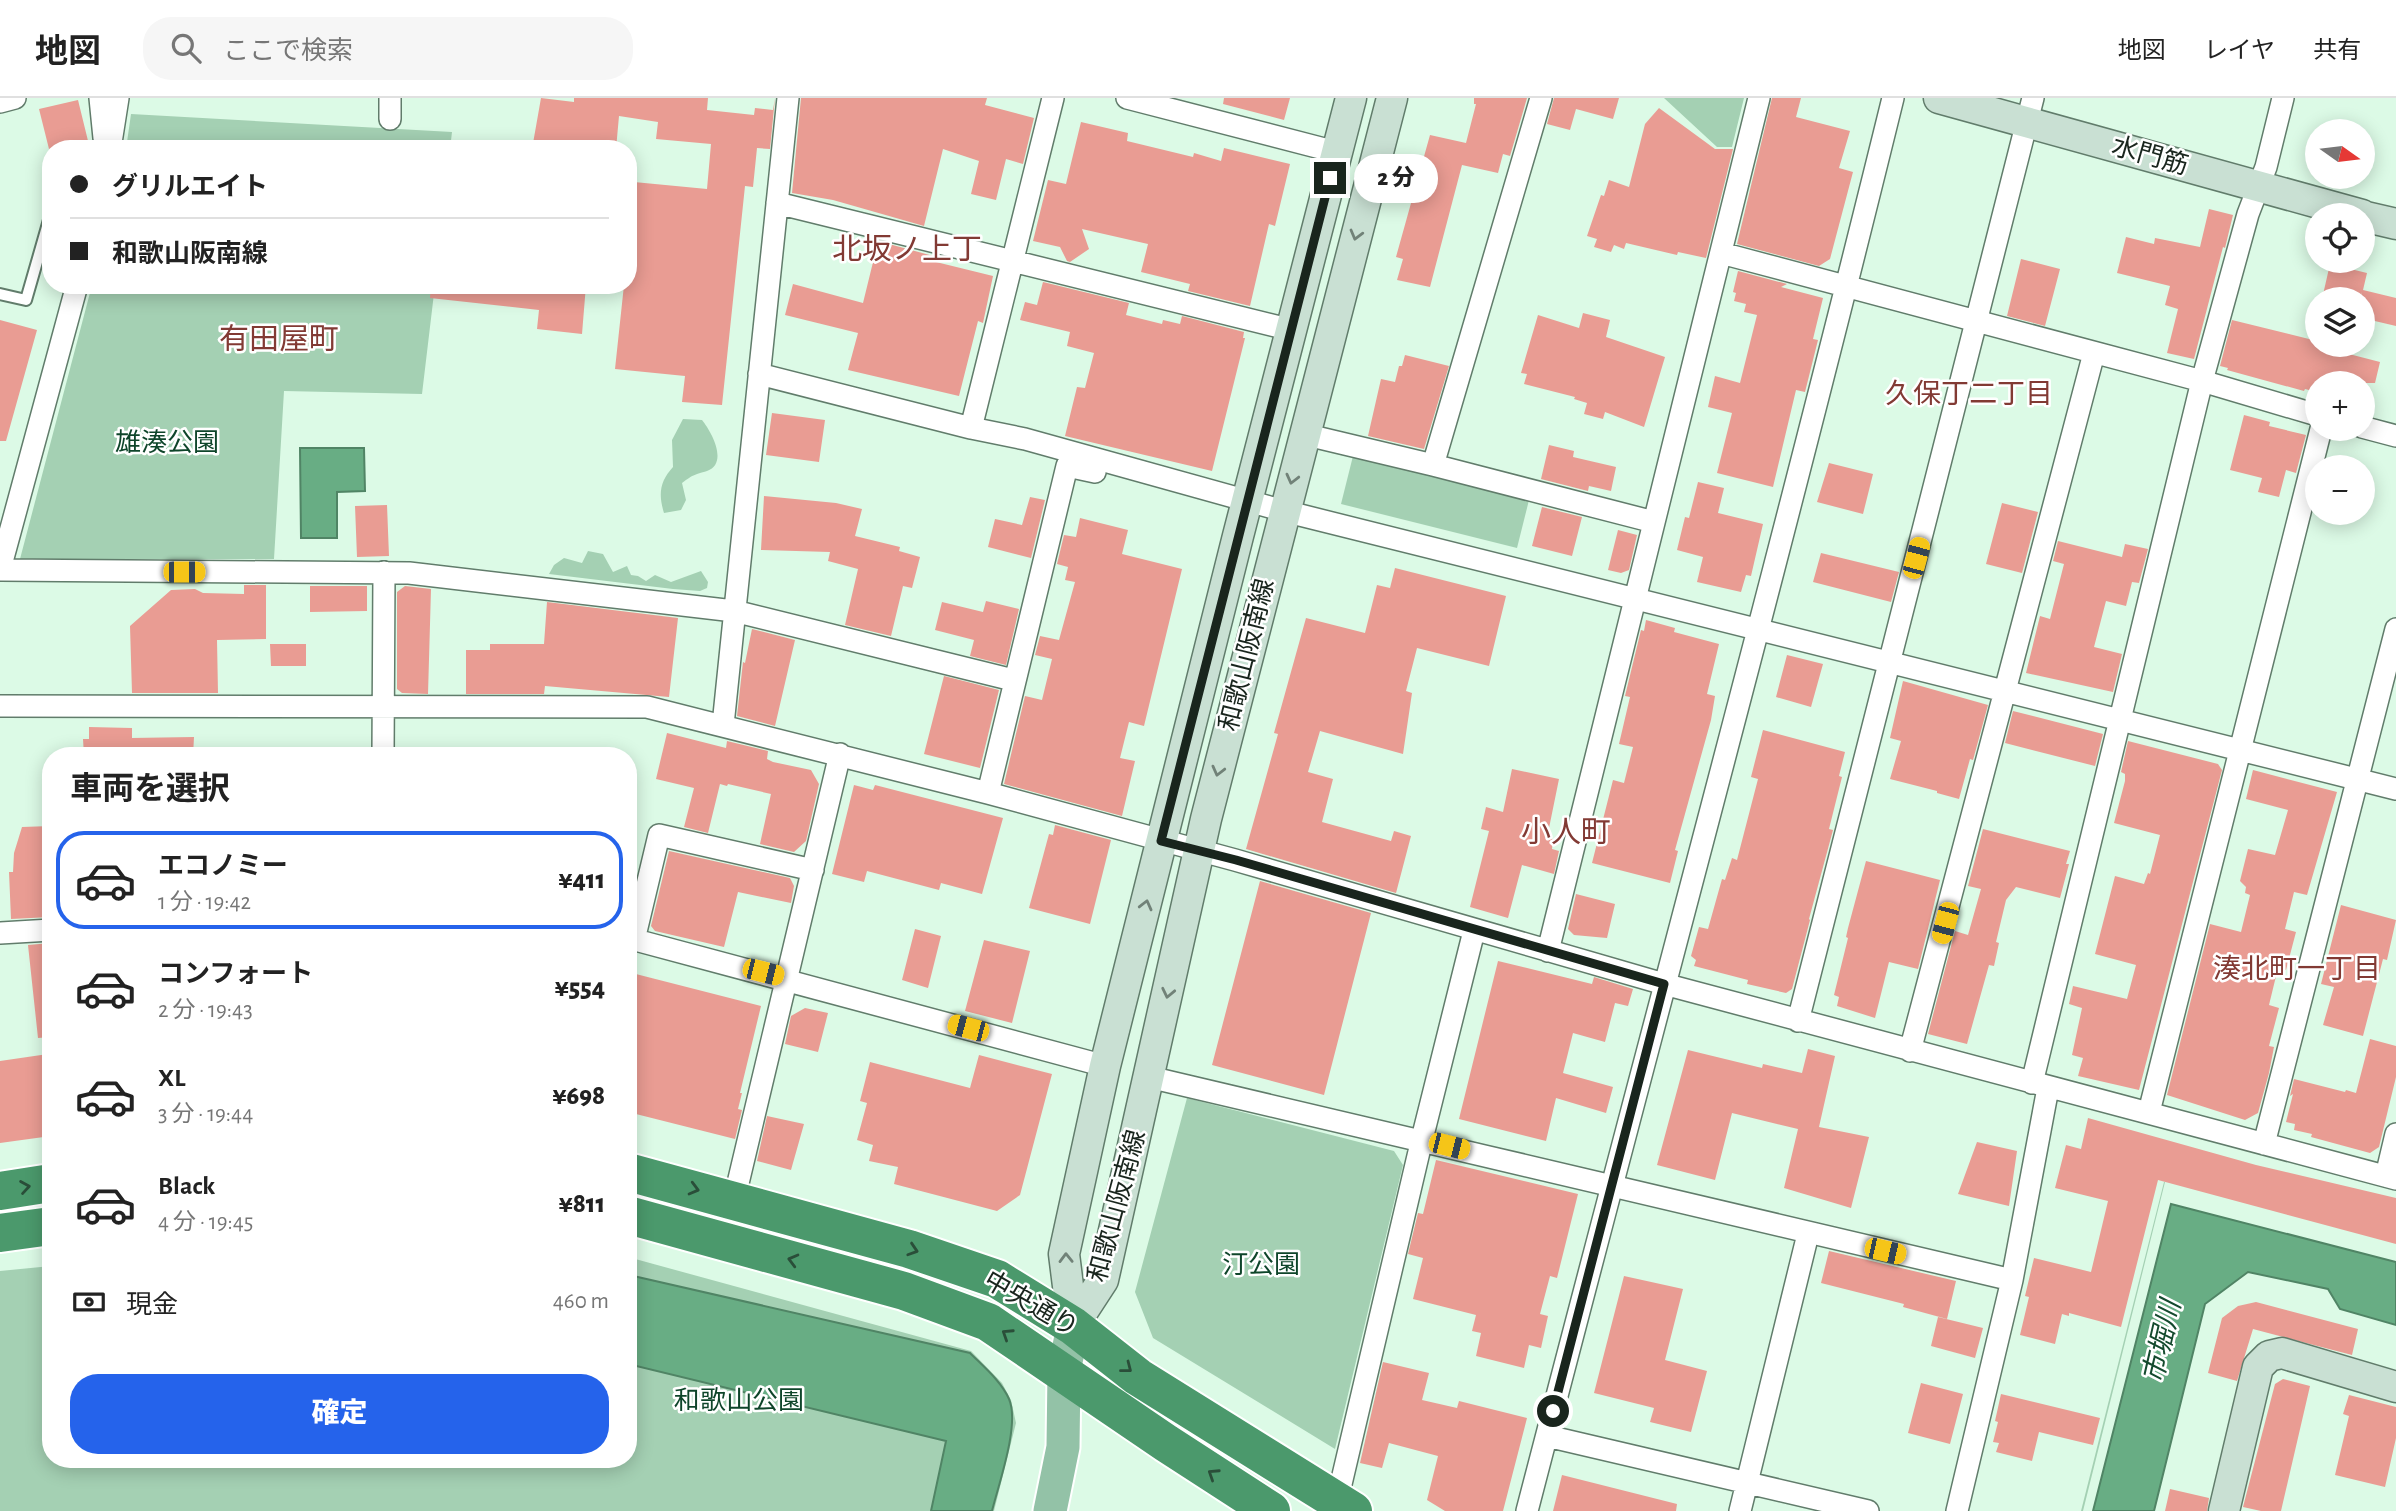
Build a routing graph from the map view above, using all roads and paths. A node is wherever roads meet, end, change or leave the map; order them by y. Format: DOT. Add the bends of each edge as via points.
graph roads {
  1 [pos="15,98"];
  2 [pos="100,98"];
  3 [pos="118,98"];
  4 [pos="390,98"];
  5 [pos="788,98"];
  6 [pos="1053,98"];
  7 [pos="1127,98"];
  8 [pos="1351,98"];
  9 [pos="1392,98"];
  10 [pos="1541,98"];
  11 [pos="1759,98"];
  12 [pos="1893,98"];
  13 [pos="1938,98"];
  14 [pos="2283,98"];
  15 [pos="0,102"];
  16 [pos="2030,110"];
  17 [pos="390,120"];
  18 [pos="107,140"];
  19 [pos="110,140"];
  20 [pos="1336,152"];
  21 [pos="2258,188"];
  22 [pos="777,203"];
  23 [pos="2316,203"];
  24 [pos="2375,218"];
  25 [pos="2396,224"];
  26 [pos="42,244"];
  27 [pos="1721,253"];
  28 [pos="1013,261"];
  29 [pos="1847,287"];
  30 [pos="0,294"];
  31 [pos="75,294"];
  32 [pos="1978,321"];
  33 [pos="1292,330"];
  34 [pos="2094,353"];
  35 [pos="759,374"];
  36 [pos="2202,382"];
  37 [pos="2305,412"];
  38 [pos="971,428"];
  39 [pos="2375,430"];
  40 [pos="1303,434"];
  41 [pos="2396,436"];
  42 [pos="2318,441"];
  43 [pos="1433,464"];
  44 [pos="1161,476"];
  45 [pos="1247,501"];
  46 [pos="1284,510"];
  47 [pos="1654,522"];
  48 [pos="0,570"];
  49 [pos="384,572"];
  50 [pos="1634,598"];
  51 [pos="734,611"];
  52 [pos="1759,628"];
  53 [pos="2396,629"];
  54 [pos="1889,663"];
  55 [pos="1013,680"];
  56 [pos="2006,693"];
  57 [pos="0,706"];
  58 [pos="383,706"];
  59 [pos="2121,722"];
  60 [pos="723,725"];
  61 [pos="383,747"];
  62 [pos="2240,751"];
  63 [pos="840,754"];
  64 [pos="2359,779"];
  65 [pos="2396,789"];
  66 [pos="988,793"];
  67 [pos="1161,841"];
  68 [pos="1199,850"];
  69 [pos="813,870"];
  70 [pos="637,917"];
  71 [pos="42,931"];
  72 [pos="1474,931"];
  73 [pos="0,933"];
  74 [pos="637,941"];
  75 [pos="1548,951"];
  76 [pos="788,979"];
  77 [pos="1664,984"];
  78 [pos="1798,1021"];
  79 [pos="1910,1051"];
  80 [pos="1105,1066"];
  81 [pos="1149,1077"];
  82 [pos="2040,1085"];
  83 [pos="2149,1112"];
  84 [pos="2396,1134"];
  85 [pos="1422,1139"];
  86 [pos="2264,1144"];
  87 [pos="637,1174"];
  88 [pos="2391,1177"];
  89 [pos="42,1184"];
  90 [pos="1611,1185"];
  91 [pos="0,1191"];
  92 [pos="734,1200"];
  93 [pos="637,1217"];
  94 [pos="42,1227"];
  95 [pos="0,1233"];
  96 [pos="1808,1234"];
  97 [pos="2012,1280"];
  98 [pos="1073,1326"];
  99 [pos="1064,1371"];
  100 [pos="2396,1387"];
  101 [pos="1547,1436"];
  102 [pos="1746,1483"];
  103 [pos="1345,1506"];
  104 [pos="1050,1511"];
  105 [pos="1271,1511"];
  106 [pos="1527,1511"];
  107 [pos="1740,1511"];
  108 [pos="1868,1511"];
  109 [pos="1957,1511"];
  110 [pos="2224,1511"];
  1 -- 15 [label="street"];
  2 -- 18 [label="street"];
  3 -- 19 [label="street"];
  4 -- 17 [label="street"];
  5 -- 22 [label="street"];
  6 -- 28 [label="street"];
  7 -- 20 [label="street"];
  8 -- 20 [label="main road, 和歌山阪南線"];
  9 -- 40 [label="main road, 和歌山阪南線, one-way"];
  10 -- 43 [label="street"];
  11 -- 27 [label="street"];
  12 -- 29 [label="street"];
  13 -- 16 [label="main road, 水門筋"];
  14 -- 21 [label="street"];
  16 -- 21 [label="main road, 水門筋"];
  16 -- 32 [label="street"];
  20 -- 33 [label="main road, 和歌山阪南線"];
  21 -- 23 [label="main road, 水門筋"];
  21 -- 36 [label="street"];
  22 -- 28 [label="street"];
  22 -- 35 [label="street"];
  24 -- 25 [label="main road, 水門筋"];
  26 -- 30 [label="lane" via="26,300"];
  27 -- 29 [label="street"];
  27 -- 47 [label="street"];
  28 -- 33 [label="street"];
  28 -- 38 [label="street"];
  29 -- 32 [label="street"];
  29 -- 52 [label="street"];
  31 -- 48 [label="street"];
  32 -- 34 [label="street"];
  32 -- 54 [label="street"];
  33 -- 45 [label="main road, 和歌山阪南線"];
  34 -- 36 [label="street"];
  34 -- 56 [label="street"];
  35 -- 38 [label="street"];
  35 -- 51 [label="street"];
  36 -- 37 [label="street"];
  36 -- 59 [label="street"];
  38 -- 44 [label="street"];
  39 -- 41 [label="street"];
  40 -- 43 [label="street"];
  40 -- 46 [label="main road, 和歌山阪南線, one-way"];
  42 -- 62 [label="street"];
  43 -- 47 [label="street"];
  44 -- 45 [label="street"];
  44 -- 55 [label="street" via="1125,480 1067,466"];
  45 -- 46 [label="street"];
  45 -- 67 [label="main road, 和歌山阪南線"];
  46 -- 50 [label="street"];
  46 -- 68 [label="main road, 和歌山阪南線, one-way"];
  47 -- 50 [label="street"];
  48 -- 49 [label="street"];
  49 -- 51 [label="street"];
  49 -- 58 [label="street"];
  50 -- 52 [label="street"];
  50 -- 75 [label="street"];
  51 -- 55 [label="street"];
  51 -- 60 [label="street"];
  52 -- 54 [label="street"];
  52 -- 77 [label="street"];
  53 -- 64 [label="street"];
  54 -- 56 [label="street"];
  54 -- 78 [label="street"];
  55 -- 66 [label="street"];
  56 -- 59 [label="street"];
  56 -- 79 [label="street"];
  57 -- 58 [label="street"];
  58 -- 60 [label="street" via="647,707"];
  58 -- 61 [label="street"];
  59 -- 62 [label="street"];
  59 -- 82 [label="street"];
  60 -- 63 [label="street"];
  62 -- 64 [label="street"];
  62 -- 83 [label="street"];
  63 -- 66 [label="street"];
  63 -- 69 [label="street"];
  64 -- 65 [label="street"];
  64 -- 86 [label="street"];
  66 -- 67 [label="street"];
  67 -- 68 [label="street"];
  80 -- 67 [label="main road, 和歌山阪南線, one-way"];
  68 -- 72 [label="street"];
  68 -- 81 [label="main road, 和歌山阪南線, one-way"];
  69 -- 70 [label="street" via="659,835"];
  69 -- 76 [label="street"];
  71 -- 73 [label="street"];
  72 -- 75 [label="street"];
  72 -- 85 [label="street"];
  74 -- 76 [label="street"];
  75 -- 77 [label="street"];
  76 -- 80 [label="street"];
  76 -- 92 [label="street"];
  77 -- 78 [label="street"];
  77 -- 90 [label="street"];
  78 -- 79 [label="street"];
  79 -- 82 [label="street"];
  98 -- 80 [label="main road, 和歌山阪南線, one-way" via="1064,1254"];
  81 -- 85 [label="street"];
  81 -- 98 [label="main road, 和歌山阪南線" via="1103,1280"];
  82 -- 83 [label="street"];
  82 -- 97 [label="street"];
  83 -- 86 [label="street"];
  84 -- 88 [label="street"];
  85 -- 90 [label="street"];
  85 -- 103 [label="street"];
  86 -- 88 [label="street"];
  87 -- 92 [label="highway, 中央通り, one-way"];
  91 -- 89 [label="highway, one-way"];
  90 -- 96 [label="street"];
  90 -- 101 [label="street"];
  92 -- 98 [label="highway, 中央通り, one-way" via="997,1279"];
  99 -- 93 [label="highway, 中央通り, one-way" via="988,1322 904,1291"];
  94 -- 95 [label="highway"];
  96 -- 97 [label="street"];
  96 -- 102 [label="street"];
  97 -- 109 [label="street" via="2000,1360"];
  98 -- 99 [label="main road"];
  98 -- 103 [label="highway, 中央通り, one-way" via="1138,1377"];
  99 -- 104 [label="main road" via="1063,1447"];
  105 -- 99 [label="highway, 中央通り, one-way"];
  100 -- 110 [label="main road" via="2282,1353 2269,1356 2258,1367"];
  101 -- 102 [label="street"];
  101 -- 106 [label="street"];
  102 -- 107 [label="street"];
  102 -- 108 [label="street"];
}
